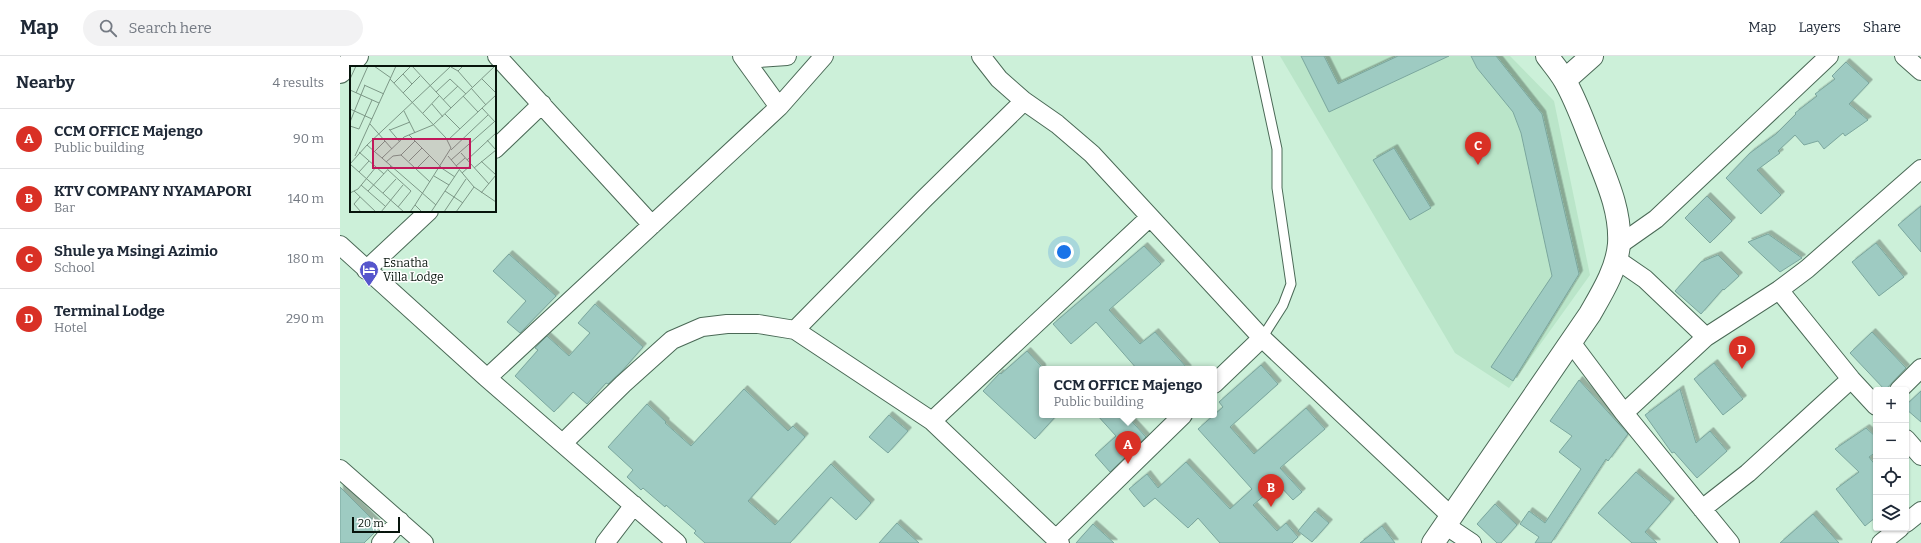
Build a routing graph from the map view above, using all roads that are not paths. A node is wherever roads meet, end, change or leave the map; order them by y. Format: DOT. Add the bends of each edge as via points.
graph roads {
  1 [pos="357,56"];
  2 [pos="497,56"];
  3 [pos="787,56"];
  4 [pos="824,56"];
  5 [pos="981,56"];
  6 [pos="1257,56"];
  7 [pos="1548,56"];
  8 [pos="1592,56"];
  9 [pos="1829,56"];
  10 [pos="1904,56"];
  11 [pos="743,58"];
  12 [pos="1921,71"];
  13 [pos="340,72"];
  14 [pos="1565,80"];
  15 [pos="1024,101"];
  16 [pos="542,104"];
  17 [pos="779,107"];
  18 [pos="496,147"];
  19 [pos="1921,169"];
  20 [pos="428,212"];
  21 [pos="1150,217"];
  22 [pos="652,225"];
  23 [pos="340,245"];
  24 [pos="1617,252"];
  25 [pos="366,270"];
  26 [pos="1779,290"];
  27 [pos="795,330"];
  28 [pos="1706,337"];
  29 [pos="1262,338"];
  30 [pos="1570,342"];
  31 [pos="1921,368"];
  32 [pos="487,378"];
  33 [pos="1851,379"];
  34 [pos="1217,381"];
  35 [pos="1902,387"];
  36 [pos="1873,403"];
  37 [pos="1624,413"];
  38 [pos="1180,418"];
  39 [pos="932,421"];
  40 [pos="1909,442"];
  41 [pos="563,443"];
  42 [pos="1921,456"];
  43 [pos="340,469"];
  44 [pos="634,505"];
  45 [pos="1702,508"];
  46 [pos="1921,511"];
  47 [pos="1448,520"];
  48 [pos="400,521"];
  49 [pos="1909,521"];
  50 [pos="1896,531"];
  51 [pos="1058,541"];
  52 [pos="381,543"];
  53 [pos="424,543"];
  54 [pos="605,543"];
  55 [pos="677,543"];
  56 [pos="1433,543"];
  57 [pos="1472,543"];
  58 [pos="1730,543"];
  59 [pos="1881,543"];
  1 -- 13 [label="street"];
  2 -- 16 [label="street"];
  3 -- 11 [label="street"];
  4 -- 17 [label="street"];
  5 -- 15 [label="street" via="999,79"];
  6 -- 29 [label="lane" via="1277,149 1277,188 1291,284 1284,305"];
  7 -- 14 [label="street"];
  8 -- 14 [label="street"];
  9 -- 24 [label="street" via="1656,219"];
  10 -- 12 [label="street"];
  11 -- 17 [label="street"];
  14 -- 24 [label="street" via="1611,193 1618,217"];
  15 -- 21 [label="street" via="1057,124 1092,154"];
  15 -- 27 [label="street"];
  16 -- 18 [label="street"];
  16 -- 22 [label="street"];
  17 -- 22 [label="street"];
  19 -- 26 [label="street" via="1807,269"];
  20 -- 25 [label="street"];
  21 -- 29 [label="street"];
  21 -- 39 [label="street"];
  22 -- 32 [label="street"];
  23 -- 25 [label="street"];
  24 -- 28 [label="street"];
  24 -- 30 [label="street" via="1605,288"];
  25 -- 32 [label="street"];
  26 -- 28 [label="street"];
  26 -- 33 [label="street"];
  27 -- 39 [label="street"];
  27 -- 41 [label="street" via="758,324 727,324 702,327 672,340"];
  28 -- 37 [label="street"];
  29 -- 34 [label="street"];
  29 -- 47 [label="street"];
  30 -- 37 [label="street"];
  30 -- 47 [label="street"];
  31 -- 35 [label="street"];
  32 -- 41 [label="street"];
  33 -- 36 [label="street"];
  33 -- 45 [label="street" via="1748,473"];
  37 -- 45 [label="street"];
  38 -- 51 [label="street"];
  39 -- 51 [label="street"];
  40 -- 42 [label="street"];
  41 -- 44 [label="street"];
  43 -- 48 [label="street"];
  44 -- 54 [label="street"];
  44 -- 55 [label="street"];
  45 -- 58 [label="street"];
  46 -- 49 [label="street"];
  47 -- 56 [label="street"];
  47 -- 57 [label="street"];
  48 -- 52 [label="street"];
  48 -- 53 [label="street"];
  50 -- 59 [label="street"];
}
